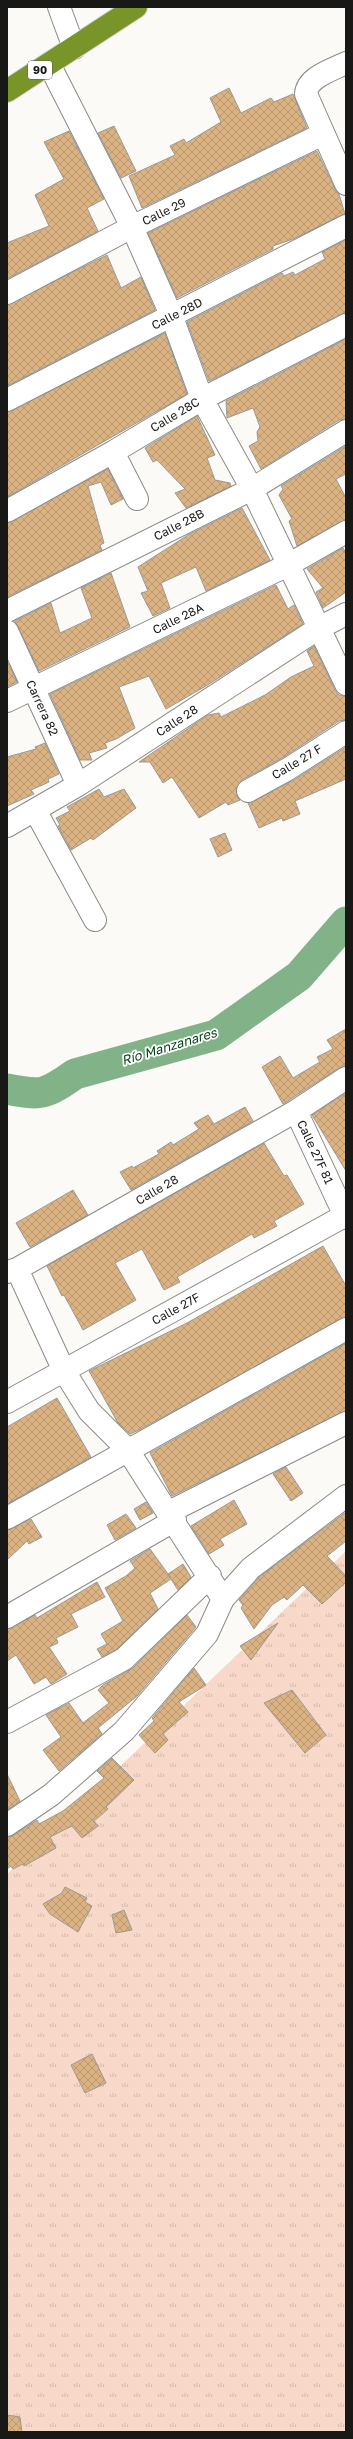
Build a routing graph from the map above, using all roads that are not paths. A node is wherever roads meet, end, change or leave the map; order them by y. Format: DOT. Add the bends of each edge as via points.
graph roads {
  1 [pos="59,7"];
  2 [pos="136,7"];
  3 [pos="74,48"];
  4 [pos="346,63"];
  5 [pos="50,64"];
  6 [pos="7,91"];
  7 [pos="323,134"];
  8 [pos="346,184"];
  9 [pos="346,226"];
  10 [pos="132,227"];
  11 [pos="7,293"];
  12 [pos="172,317"];
  13 [pos="346,325"];
  14 [pos="202,399"];
  15 [pos="7,400"];
  16 [pos="346,431"];
  17 [pos="113,452"];
  18 [pos="252,489"];
  19 [pos="137,499"];
  20 [pos="7,511"];
  21 [pos="346,532"];
  22 [pos="288,565"];
  23 [pos="7,612"];
  24 [pos="346,614"];
  25 [pos="319,628"];
  26 [pos="7,631"];
  27 [pos="346,684"];
  28 [pos="34,688"];
  29 [pos="7,701"];
  30 [pos="346,732"];
  31 [pos="78,785"];
  32 [pos="248,791"];
  33 [pos="35,810"];
  34 [pos="7,826"];
  35 [pos="95,920"];
  36 [pos="346,1078"];
  37 [pos="296,1111"];
  38 [pos="346,1216"];
  39 [pos="12,1270"];
  40 [pos="346,1329"];
  41 [pos="64,1371"];
  42 [pos="7,1402"];
  43 [pos="346,1423"];
  44 [pos="127,1449"];
  45 [pos="346,1496"];
  46 [pos="172,1516"];
  47 [pos="7,1518"];
  48 [pos="210,1576"];
  49 [pos="223,1599"];
  50 [pos="7,1617"];
  51 [pos="7,1722"];
  52 [pos="7,1825"];
  1 -- 3 [label="street"];
  2 -- 3 [label="highway, 90"];
  3 -- 5 [label="highway, 90"];
  4 -- 7 [label="street" via="312,81 307,87 306,94"];
  5 -- 6 [label="highway, 90"];
  5 -- 10 [label="street"];
  7 -- 8 [label="street"];
  7 -- 10 [label="street, Calle 29"];
  9 -- 12 [label="street, Calle 28D"];
  10 -- 11 [label="street, Calle 29"];
  10 -- 12 [label="street"];
  12 -- 14 [label="street"];
  12 -- 15 [label="street, Calle 28D"];
  13 -- 14 [label="street, Calle 28C"];
  14 -- 17 [label="street, Calle 28C"];
  14 -- 18 [label="street"];
  16 -- 18 [label="street, Calle 28B"];
  17 -- 19 [label="street"];
  17 -- 20 [label="street, Calle 28C"];
  18 -- 22 [label="street"];
  18 -- 23 [label="street, Calle 28B"];
  21 -- 22 [label="street, Calle 28A"];
  22 -- 25 [label="street"];
  22 -- 28 [label="street, Calle 28A"];
  24 -- 25 [label="street, Calle 28"];
  25 -- 27 [label="street"];
  25 -- 31 [label="street, Calle 28"];
  26 -- 28 [label="street, Carrera 82"];
  28 -- 29 [label="street, Calle 28A"];
  28 -- 31 [label="street, Carrera 82"];
  30 -- 32 [label="street, Calle 27 F"];
  31 -- 33 [label="street, Calle 28"];
  33 -- 34 [label="street, Calle 28"];
  33 -- 35 [label="street"];
  36 -- 37 [label="street, Calle 28"];
  37 -- 38 [label="street, Calle 27F 81"];
  37 -- 39 [label="street, Calle 28"];
  38 -- 41 [label="street, Calle 27F"];
  39 -- 41 [label="street"];
  40 -- 44 [label="street"];
  41 -- 42 [label="street, Calle 27F"];
  41 -- 44 [label="street" via="89,1410"];
  43 -- 46 [label="street"];
  44 -- 46 [label="street"];
  44 -- 47 [label="street"];
  45 -- 49 [label="street" via="251,1568"];
  46 -- 48 [label="street"];
  46 -- 50 [label="street"];
  48 -- 49 [label="street"];
  48 -- 51 [label="street" via="124,1659"];
  49 -- 52 [label="street" via="208,1634 124,1731 51,1795"];
}
